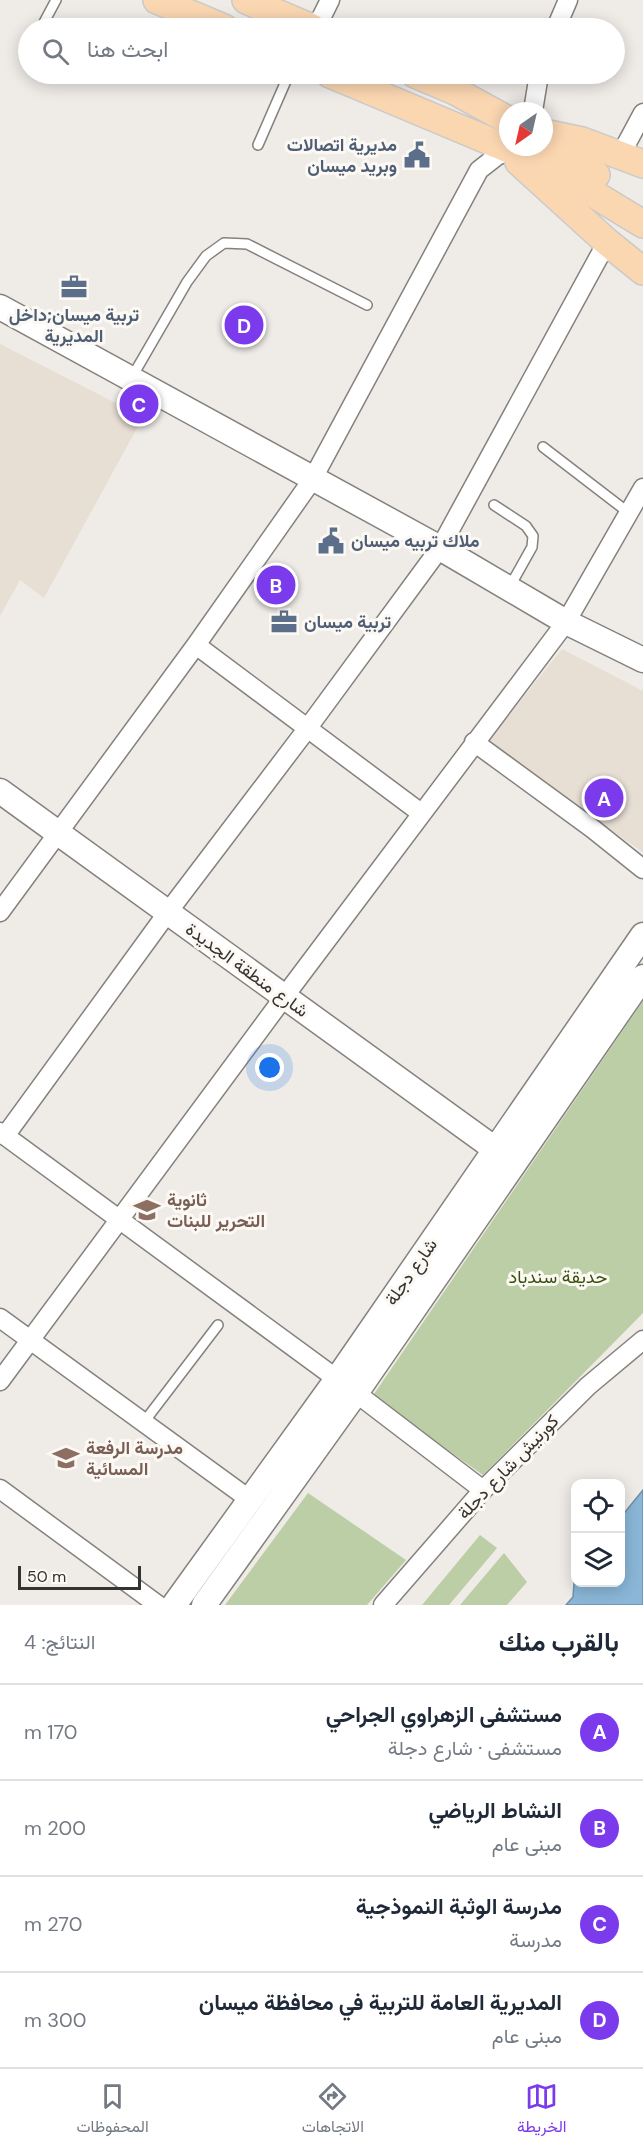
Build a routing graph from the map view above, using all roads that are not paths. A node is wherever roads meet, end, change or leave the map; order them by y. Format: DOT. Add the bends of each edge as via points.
graph roads {
  1 [pos="56,0"];
  2 [pos="157,0"];
  3 [pos="246,0"];
  4 [pos="330,0"];
  5 [pos="568,0"];
  6 [pos="46,18"];
  7 [pos="200,18"];
  8 [pos="290,18"];
  9 [pos="320,18"];
  10 [pos="560,18"];
  11 [pos="285,84"];
  12 [pos="354,84"];
  13 [pos="439,84"];
  14 [pos="537,84"];
  15 [pos="534,102"];
  16 [pos="643,112"];
  17 [pos="499,115"];
  18 [pos="553,135"];
  19 [pos="258,145"];
  20 [pos="499,146"];
  21 [pos="553,148"];
  22 [pos="499,155"];
  23 [pos="514,156"];
  24 [pos="522,156"];
  25 [pos="632,159"];
  26 [pos="643,204"];
  27 [pos="643,224"];
  28 [pos="607,242"];
  29 [pos="643,271"];
  30 [pos="367,305"];
  31 [pos="0,307"];
  32 [pos="131,379"];
  33 [pos="543,447"];
  34 [pos="312,480"];
  35 [pos="643,488"];
  36 [pos="494,505"];
  37 [pos="629,513"];
  38 [pos="440,548"];
  39 [pos="509,588"];
  40 [pos="566,622"];
  41 [pos="196,645"];
  42 [pos="643,660"];
  43 [pos="307,729"];
  44 [pos="474,742"];
  45 [pos="0,791"];
  46 [pos="421,813"];
  47 [pos="59,833"];
  48 [pos="643,869"];
  49 [pos="0,912"];
  50 [pos="168,912"];
  51 [pos="643,935"];
  52 [pos="643,977"];
  53 [pos="284,997"];
  54 [pos="3,1134"];
  55 [pos="495,1149"];
  56 [pos="119,1220"];
  57 [pos="0,1318"];
  58 [pos="218,1325"];
  59 [pos="643,1340"];
  60 [pos="30,1341"];
  61 [pos="0,1381"];
  62 [pos="346,1386"];
  63 [pos="144,1422"];
  64 [pos="0,1489"];
  65 [pos="483,1490"];
  66 [pos="249,1499"];
  67 [pos="158,1605"];
  68 [pos="174,1605"];
  69 [pos="204,1605"];
  70 [pos="384,1605"];
  1 -- 6 [label="lane"];
  2 -- 7 [label="main road"];
  3 -- 8 [label="main road"];
  4 -- 9 [label="street"];
  5 -- 10 [label="street"];
  11 -- 19 [label="lane"];
  12 -- 20 [label="main road"];
  13 -- 17 [label="main road"];
  14 -- 15 [label="street"];
  16 -- 25 [label="street"];
  18 -- 25 [label="main road"];
  21 -- 26 [label="main road"];
  22 -- 34 [label="street" via="479,170"];
  23 -- 28 [label="main road"];
  24 -- 27 [label="main road" via="561,174"];
  28 -- 29 [label="main road"];
  28 -- 38 [label="street"];
  30 -- 32 [label="lane" via="247,244 224,243 206,256 187,282"];
  31 -- 32 [label="main road"];
  32 -- 34 [label="main road"];
  33 -- 37 [label="lane"];
  34 -- 38 [label="main road"];
  34 -- 41 [label="street"];
  35 -- 37 [label="street"];
  36 -- 39 [label="lane" via="526,526 533,536"];
  37 -- 40 [label="street"];
  38 -- 39 [label="main road"];
  38 -- 43 [label="street"];
  39 -- 40 [label="main road"];
  40 -- 42 [label="main road"];
  40 -- 44 [label="street"];
  41 -- 43 [label="street"];
  41 -- 47 [label="street"];
  43 -- 46 [label="street"];
  43 -- 50 [label="street"];
  44 -- 46 [label="street"];
  44 -- 48 [label="street"];
  45 -- 47 [label="main road, شارع منطقة الجديدة"];
  46 -- 53 [label="street"];
  47 -- 49 [label="street"];
  47 -- 50 [label="main road, شارع منطقة الجديدة"];
  50 -- 53 [label="main road, شارع منطقة الجديدة"];
  50 -- 54 [label="street"];
  51 -- 55 [label="main road, شارع دجلة"];
  52 -- 62 [label="main road, شارع دجلة"];
  53 -- 55 [label="main road, شارع منطقة الجديدة"];
  53 -- 56 [label="street"];
  54 -- 56 [label="street"];
  55 -- 62 [label="main road, شارع دجلة"];
  56 -- 60 [label="street"];
  56 -- 62 [label="street"];
  57 -- 60 [label="street"];
  58 -- 63 [label="lane"];
  59 -- 65 [label="street, كورنيش شارع دجلة" via="588,1386"];
  60 -- 61 [label="street"];
  60 -- 63 [label="street"];
  62 -- 65 [label="street"];
  62 -- 66 [label="main road, شارع دجلة"];
  62 -- 69 [label="main road, شارع دجلة"];
  63 -- 66 [label="street"];
  64 -- 67 [label="street"];
  65 -- 70 [label="street, كورنيش شارع دجلة"];
  66 -- 68 [label="main road, شارع دجلة"];
}
